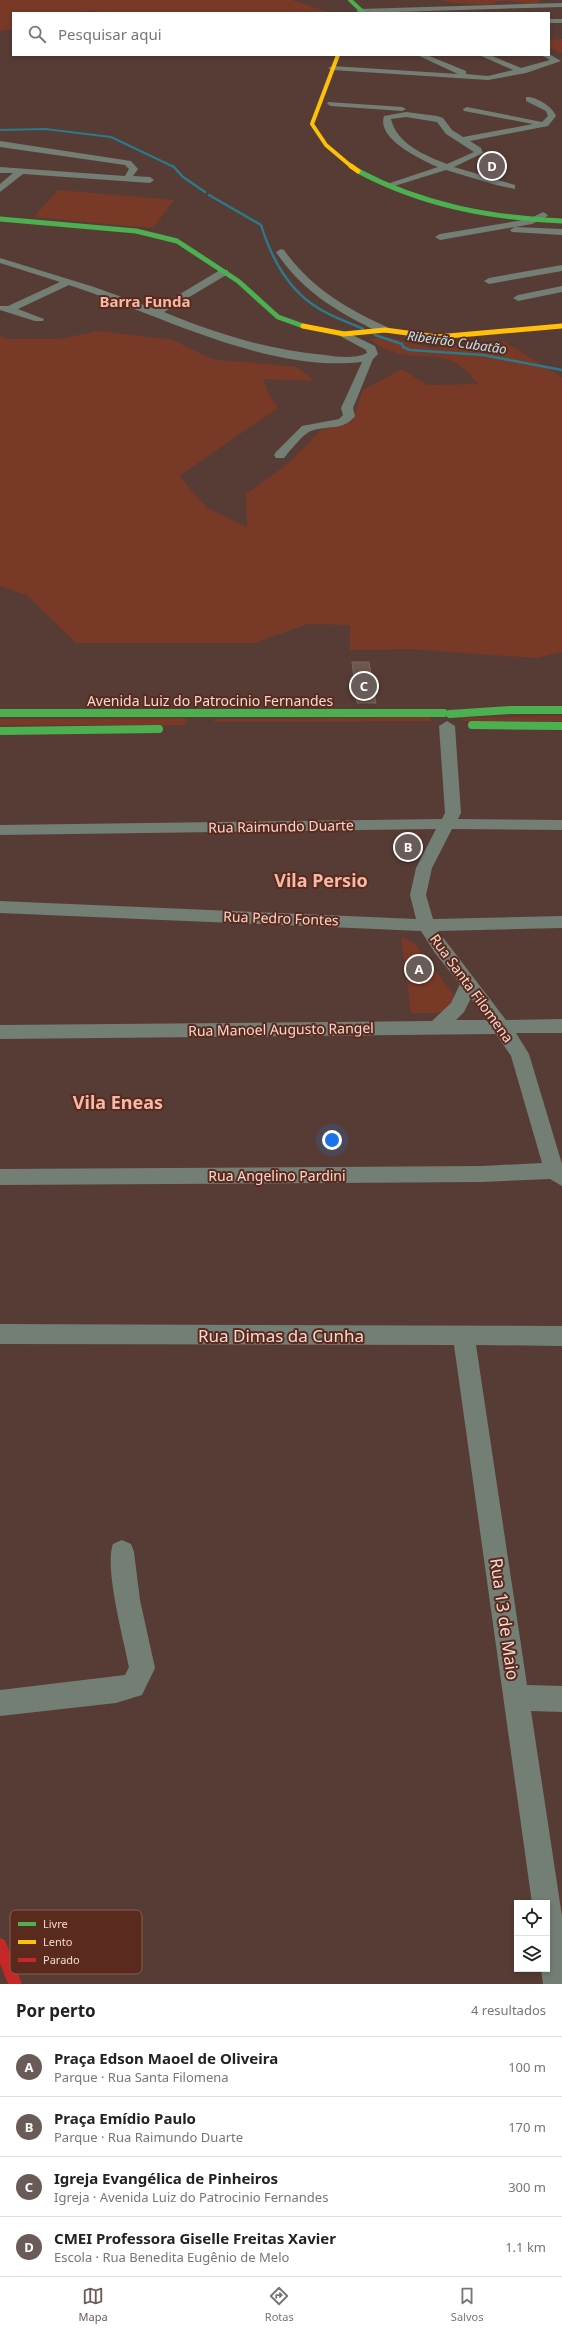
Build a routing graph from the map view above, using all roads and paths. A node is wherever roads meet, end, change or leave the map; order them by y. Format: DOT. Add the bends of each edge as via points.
graph roads {
  1 [pos="351,0"];
  2 [pos="355,0"];
  3 [pos="562,5"];
  4 [pos="533,7"];
  5 [pos="360,12"];
  6 [pos="540,12"];
  7 [pos="550,21"];
  8 [pos="562,21"];
  9 [pos="338,56"];
  10 [pos="423,56"];
  11 [pos="486,56"];
  12 [pos="547,56"];
  13 [pos="332,68"];
  14 [pos="523,71"];
  15 [pos="477,79"];
  16 [pos="528,100"];
  17 [pos="333,101"];
  18 [pos="431,109"];
  19 [pos="468,109"];
  20 [pos="329,117"];
  21 [pos="545,124"];
  22 [pos="334,138"];
  23 [pos="462,140"];
  24 [pos="0,144"];
  25 [pos="357,158"];
  26 [pos="446,167"];
  27 [pos="373,168"];
  28 [pos="0,170"];
  29 [pos="21,171"];
  30 [pos="128,177"];
  31 [pos="150,180"];
  32 [pos="401,181"];
  33 [pos="388,185"];
  34 [pos="512,186"];
  35 [pos="0,190"];
  36 [pos="425,190"];
  37 [pos="415,195"];
  38 [pos="543,215"];
  39 [pos="562,216"];
  40 [pos="0,218"];
  41 [pos="532,220"];
  42 [pos="562,222"];
  43 [pos="490,228"];
  44 [pos="562,232"];
  45 [pos="440,237"];
  46 [pos="281,252"];
  47 [pos="2,260"];
  48 [pos="562,268"];
  49 [pos="224,272"];
  50 [pos="489,281"];
  51 [pos="68,282"];
  52 [pos="562,289"];
  53 [pos="518,298"];
  54 [pos="4,308"];
  55 [pos="156,313"];
  56 [pos="39,319"];
  57 [pos="562,326"];
  58 [pos="385,330"];
  59 [pos="344,334"];
  60 [pos="368,360"];
  61 [pos="280,455"];
  62 [pos="562,710"];
  63 [pos="0,713"];
  64 [pos="445,721"];
  65 [pos="562,726"];
  66 [pos="166,728"];
  67 [pos="0,731"];
  68 [pos="447,824"];
  69 [pos="562,825"];
  70 [pos="0,830"];
  71 [pos="0,907"];
  72 [pos="562,922"];
  73 [pos="426,925"];
  74 [pos="469,983"];
  75 [pos="562,1026"];
  76 [pos="500,1027"];
  77 [pos="437,1028"];
  78 [pos="0,1032"];
  79 [pos="558,1175"];
  80 [pos="0,1177"];
  81 [pos="0,1334"];
  82 [pos="464,1336"];
  83 [pos="562,1336"];
  84 [pos="122,1552"];
  85 [pos="516,1698"];
  86 [pos="562,1699"];
  87 [pos="0,1703"];
  88 [pos="546,1900"];
  89 [pos="550,1931"];
  90 [pos="0,1945"];
  91 [pos="10,1971"];
  92 [pos="11,1974"];
  93 [pos="15,1984"];
  94 [pos="558,1984"];
  1 -- 2 [label="street"];
  1 -- 5 [label="main road"];
  3 -- 4 [label="street"];
  4 -- 5 [label="street"];
  4 -- 6 [label="street"];
  7 -- 8 [label="street"];
  9 -- 13 [label="main road"];
  10 -- 15 [label="street"];
  11 -- 14 [label="street"];
  12 -- 14 [label="street" via="557,61"];
  13 -- 15 [label="street"];
  13 -- 33 [label="main road" via="314,116 313,131 334,156"];
  14 -- 15 [label="street"];
  16 -- 21 [label="street" via="552,112 550,120"];
  17 -- 18 [label="street" via="369,108"];
  17 -- 20 [label="main road"];
  19 -- 21 [label="street"];
  21 -- 23 [label="street"];
  22 -- 25 [label="main road"];
  23 -- 26 [label="street" via="479,153"];
  23 -- 26 [label="street" via="449,132 437,118 387,118 388,130 398,141"];
  24 -- 30 [label="street" via="128,163 134,169"];
  26 -- 32 [label="street"];
  26 -- 34 [label="street"];
  27 -- 32 [label="main road"];
  28 -- 29 [label="street"];
  29 -- 30 [label="street"];
  29 -- 35 [label="street"];
  30 -- 31 [label="street"];
  32 -- 33 [label="street"];
  32 -- 36 [label="main road"];
  33 -- 37 [label="main road"];
  36 -- 37 [label="main road"];
  36 -- 38 [label="main road" via="466,204"];
  37 -- 41 [label="main road" via="486,214"];
  38 -- 39 [label="main road"];
  38 -- 41 [label="street"];
  40 -- 49 [label="main road" via="136,231 162,236 177,242"];
  41 -- 42 [label="main road"];
  41 -- 43 [label="street"];
  43 -- 44 [label="street"];
  43 -- 45 [label="street"];
  46 -- 58 [label="street" via="303,281 360,319"];
  47 -- 51 [label="street"];
  48 -- 50 [label="street"];
  49 -- 55 [label="street"];
  49 -- 59 [label="main road" via="238,280 278,317 298,325"];
  51 -- 54 [label="street"];
  51 -- 55 [label="street"];
  52 -- 53 [label="street"];
  54 -- 56 [label="street"];
  55 -- 60 [label="street" via="246,346 287,354"];
  57 -- 58 [label="main road" via="437,337"];
  58 -- 59 [label="main road"];
  59 -- 60 [label="street" via="371,348 373,354"];
  60 -- 61 [label="street" via="347,408 349,416 343,422 306,428"];
  62 -- 64 [label="main road, Avenida Luiz do Patrocinio Fernandes" via="510,710"];
  63 -- 64 [label="main road, Avenida Luiz do Patrocinio Fernandes"];
  64 -- 65 [label="main road, Avenida Luiz do Patrocinio Fernandes"];
  64 -- 68 [label="street, Rua Santa Filomena" via="453,813"];
  66 -- 67 [label="main road, Avenida Luiz do Patrocinio Fernandes"];
  68 -- 69 [label="street, Rua Raimundo Duarte"];
  68 -- 70 [label="street, Rua Raimundo Duarte"];
  68 -- 73 [label="street, Rua Santa Filomena" via="424,868 418,895"];
  71 -- 73 [label="street, Rua Pedro Fontes"];
  72 -- 73 [label="street, Rua Pedro Fontes"];
  73 -- 74 [label="street, Rua Santa Filomena" via="440,949"];
  74 -- 76 [label="street, Rua Santa Filomena"];
  74 -- 77 [label="street" via="458,1007"];
  75 -- 76 [label="street, Rua Manoel Augusto Rangel"];
  76 -- 77 [label="street, Rua Manoel Augusto Rangel"];
  76 -- 79 [label="street, Rua Santa Filomena" via="520,1054"];
  77 -- 78 [label="street, Rua Manoel Augusto Rangel"];
  79 -- 80 [label="street, Rua Angelino Pardini"];
  81 -- 82 [label="street, Rua Dimas da Cunha"];
  82 -- 83 [label="street, Rua Dimas da Cunha"];
  82 -- 85 [label="street, Rua 13 de Maio"];
  84 -- 87 [label="street" via="128,1600 142,1668 133,1686"];
  85 -- 86 [label="street"];
  85 -- 88 [label="street, Rua 13 de Maio"];
  89 -- 94 [label="street"];
  90 -- 91 [label="main road"];
  92 -- 93 [label="main road"];
}
